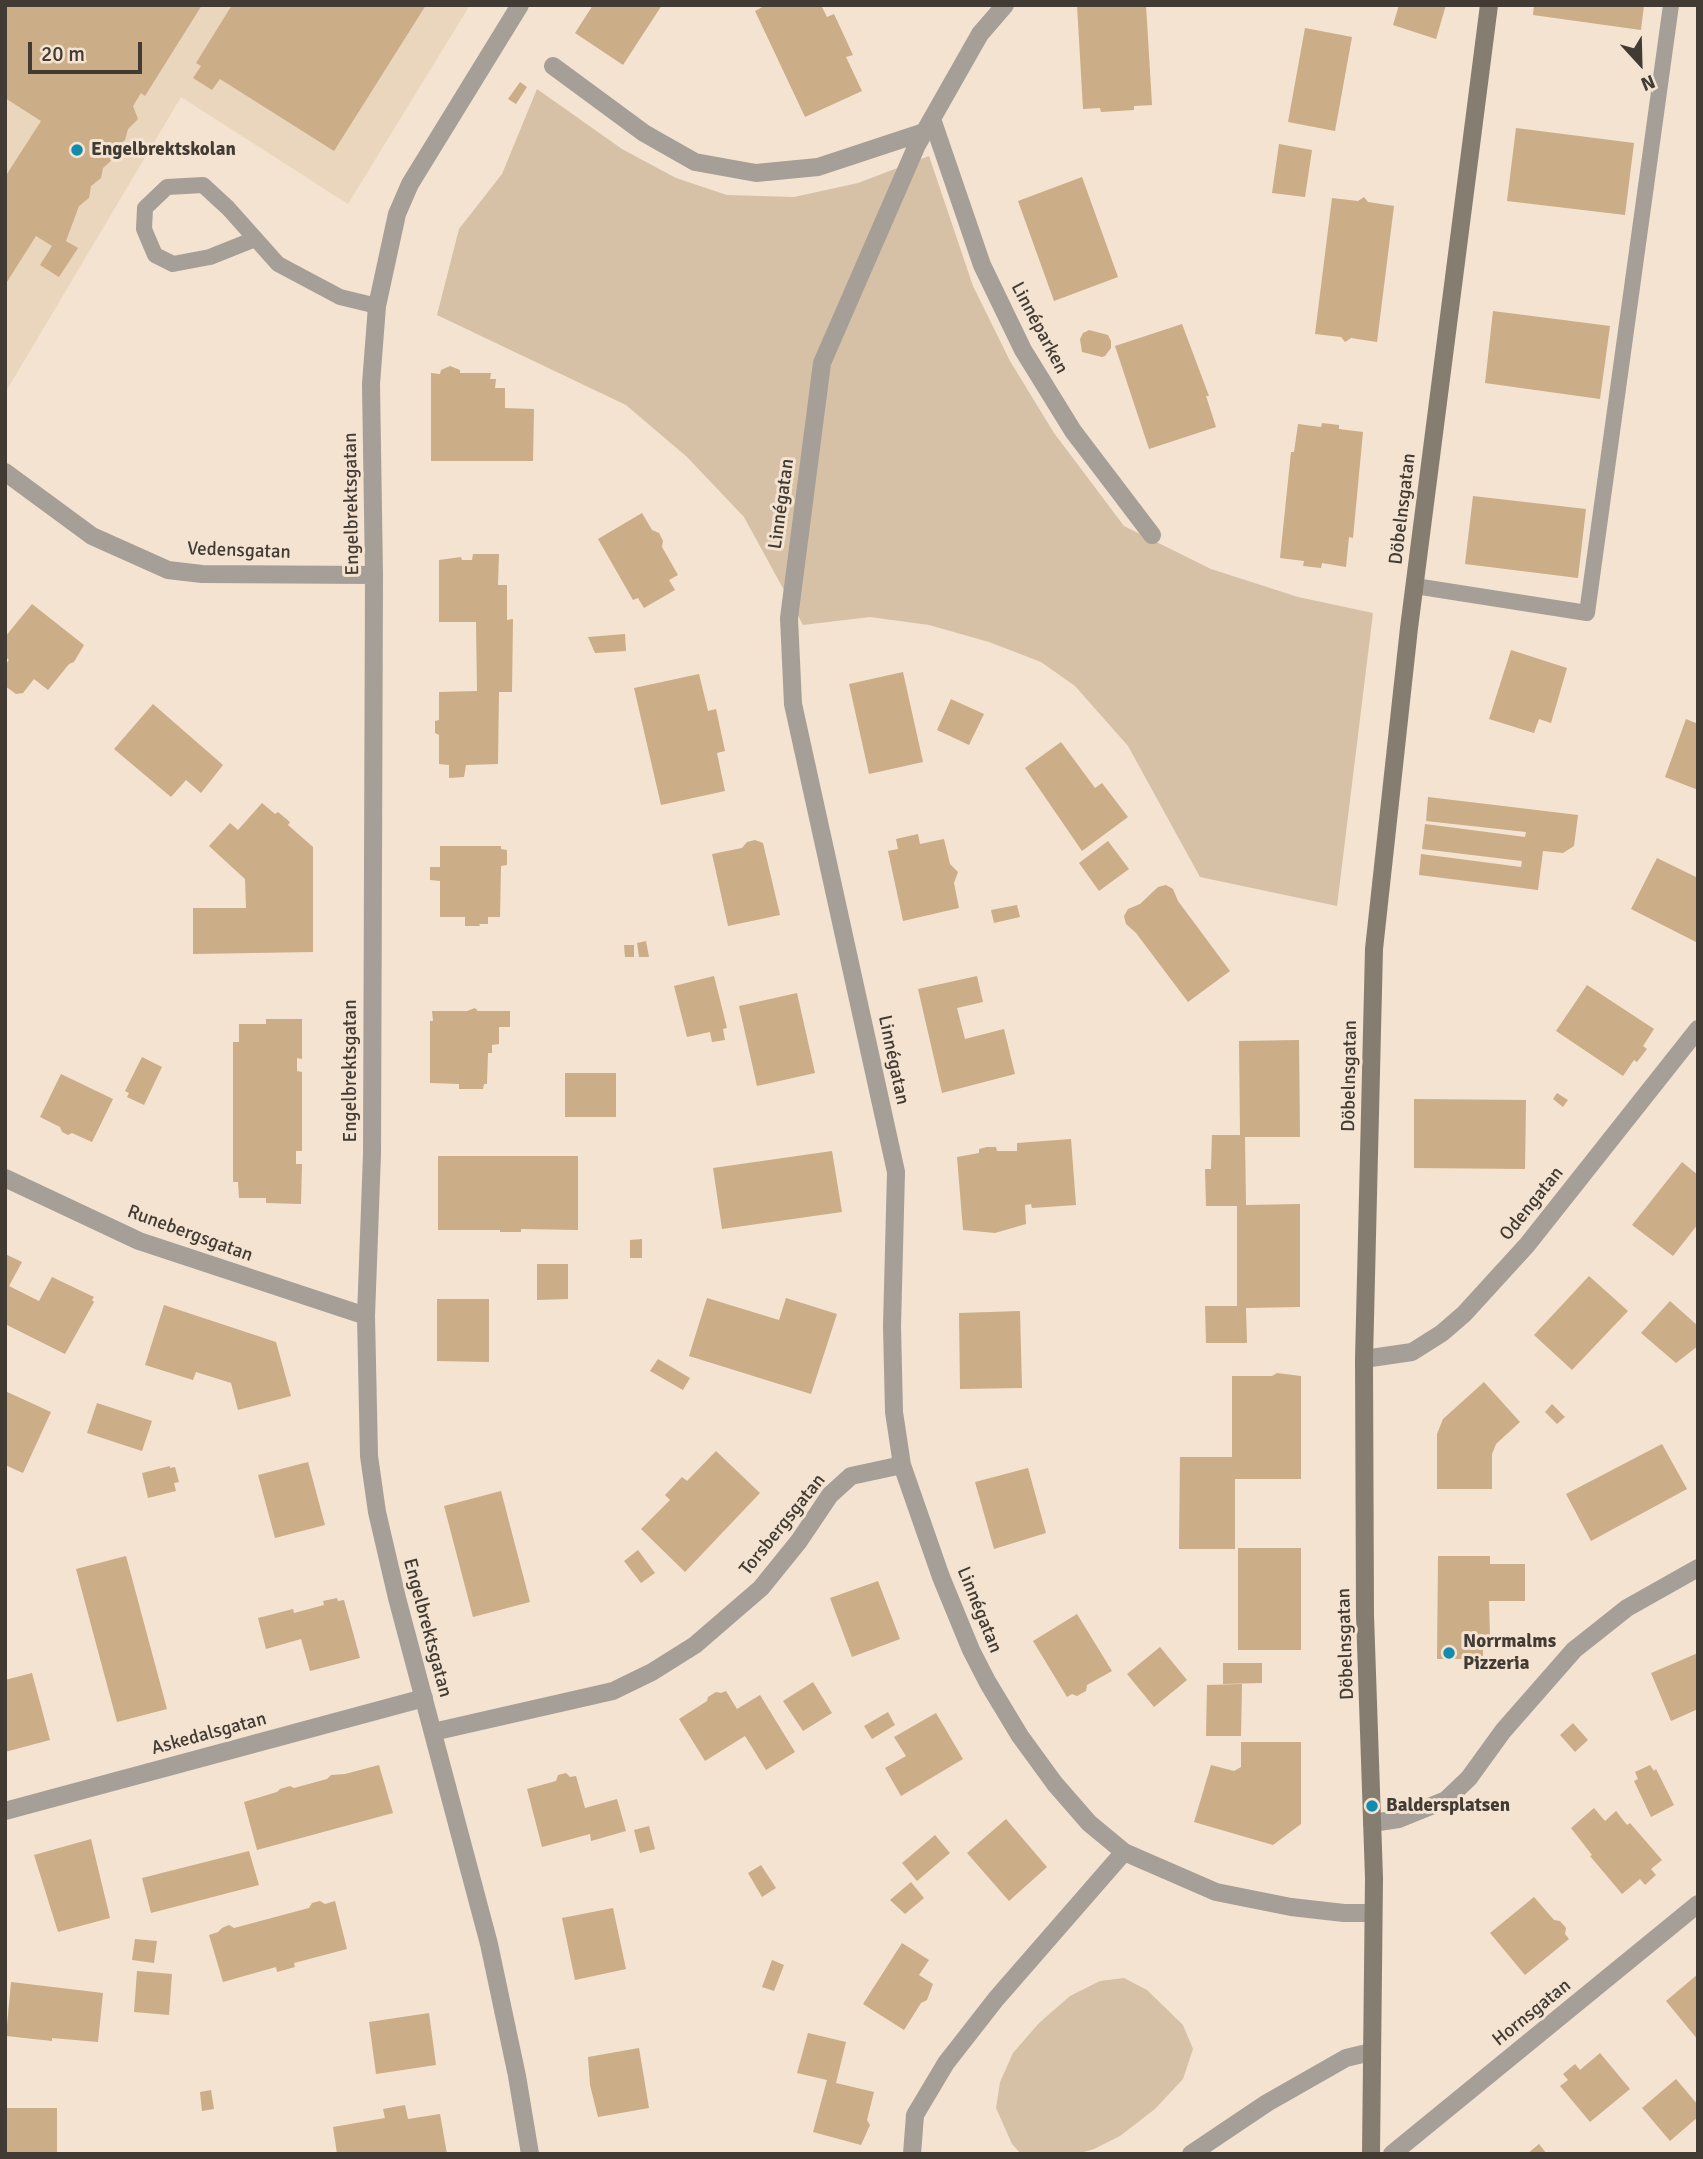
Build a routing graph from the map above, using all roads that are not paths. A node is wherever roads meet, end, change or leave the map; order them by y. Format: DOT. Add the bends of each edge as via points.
graph roads {
  1 [pos="520,5"];
  2 [pos="1005,5"];
  3 [pos="1489,5"];
  4 [pos="1671,5"];
  5 [pos="553,66"];
  6 [pos="928,125"];
  7 [pos="256,239"];
  8 [pos="377,306"];
  9 [pos="5,472"];
  10 [pos="1152,535"];
  11 [pos="374,575"];
  12 [pos="1415,586"];
  13 [pos="1698,1028"];
  14 [pos="5,1178"];
  15 [pos="366,1316"];
  16 [pos="1364,1359"];
  17 [pos="902,1465"];
  18 [pos="1698,1568"];
  19 [pos="424,1698"];
  20 [pos="433,1732"];
  21 [pos="5,1811"];
  22 [pos="1372,1823"];
  23 [pos="1124,1852"];
  24 [pos="1698,1904"];
  25 [pos="1372,1913"];
  26 [pos="1371,2052"];
  27 [pos="530,2154"];
  28 [pos="912,2154"];
  29 [pos="1191,2154"];
  30 [pos="1371,2154"];
  31 [pos="1392,2154"];
  1 -- 8 [label="street, Engelbrektsgatan" via="410,184 397,214"];
  2 -- 6 [label="street, Linnégatan" via="980,34"];
  3 -- 12 [label="street, Döbelnsgatan"];
  4 -- 12 [label="lane" via="1587,614"];
  5 -- 6 [label="street" via="644,133 695,162 756,173 818,167"];
  6 -- 10 [label="street, Linnéparken" via="982,265 1023,350 1073,431"];
  6 -- 17 [label="street, Linnégatan" via="822,363 789,618 793,704 896,1172 892,1325 894,1412"];
  7 -- 7 [label="lane" via="203,185 167,187 145,208 144,229 155,255 173,264 210,257"];
  7 -- 8 [label="lane" via="278,264 340,297"];
  8 -- 11 [label="street, Engelbrektsgatan" via="371,384"];
  9 -- 11 [label="street, Vedensgatan" via="92,536 168,569"];
  11 -- 15 [label="street, Engelbrektsgatan" via="372,1154"];
  12 -- 16 [label="street, Döbelnsgatan" via="1374,949"];
  13 -- 16 [label="street, Odengatan" via="1527,1245 1465,1314 1412,1352"];
  14 -- 15 [label="street, Runebergsgatan" via="139,1241"];
  15 -- 19 [label="street, Engelbrektsgatan" via="369,1456 377,1512"];
  16 -- 22 [label="street, Döbelnsgatan"];
  17 -- 20 [label="street, Torsbergsgatan" via="851,1476 830,1495 761,1588 695,1645 652,1672 613,1691"];
  17 -- 23 [label="street, Linnégatan" via="942,1577 988,1683 1055,1784 1089,1823"];
  18 -- 22 [label="street" via="1628,1608 1574,1650 1446,1800 1399,1819"];
  19 -- 20 [label="street, Engelbrektsgatan"];
  19 -- 21 [label="street, Askedalsgatan"];
  20 -- 27 [label="street, Engelbrektsgatan" via="489,1944"];
  22 -- 25 [label="street, Döbelnsgatan"];
  23 -- 25 [label="street, Linnégatan" via="1216,1892 1291,1906"];
  23 -- 28 [label="street" via="946,2063 915,2115"];
  24 -- 31 [label="street, Hornsgatan"];
  25 -- 26 [label="street, Döbelnsgatan"];
  26 -- 29 [label="street" via="1346,2058"];
  26 -- 30 [label="street, Döbelnsgatan"];
}
